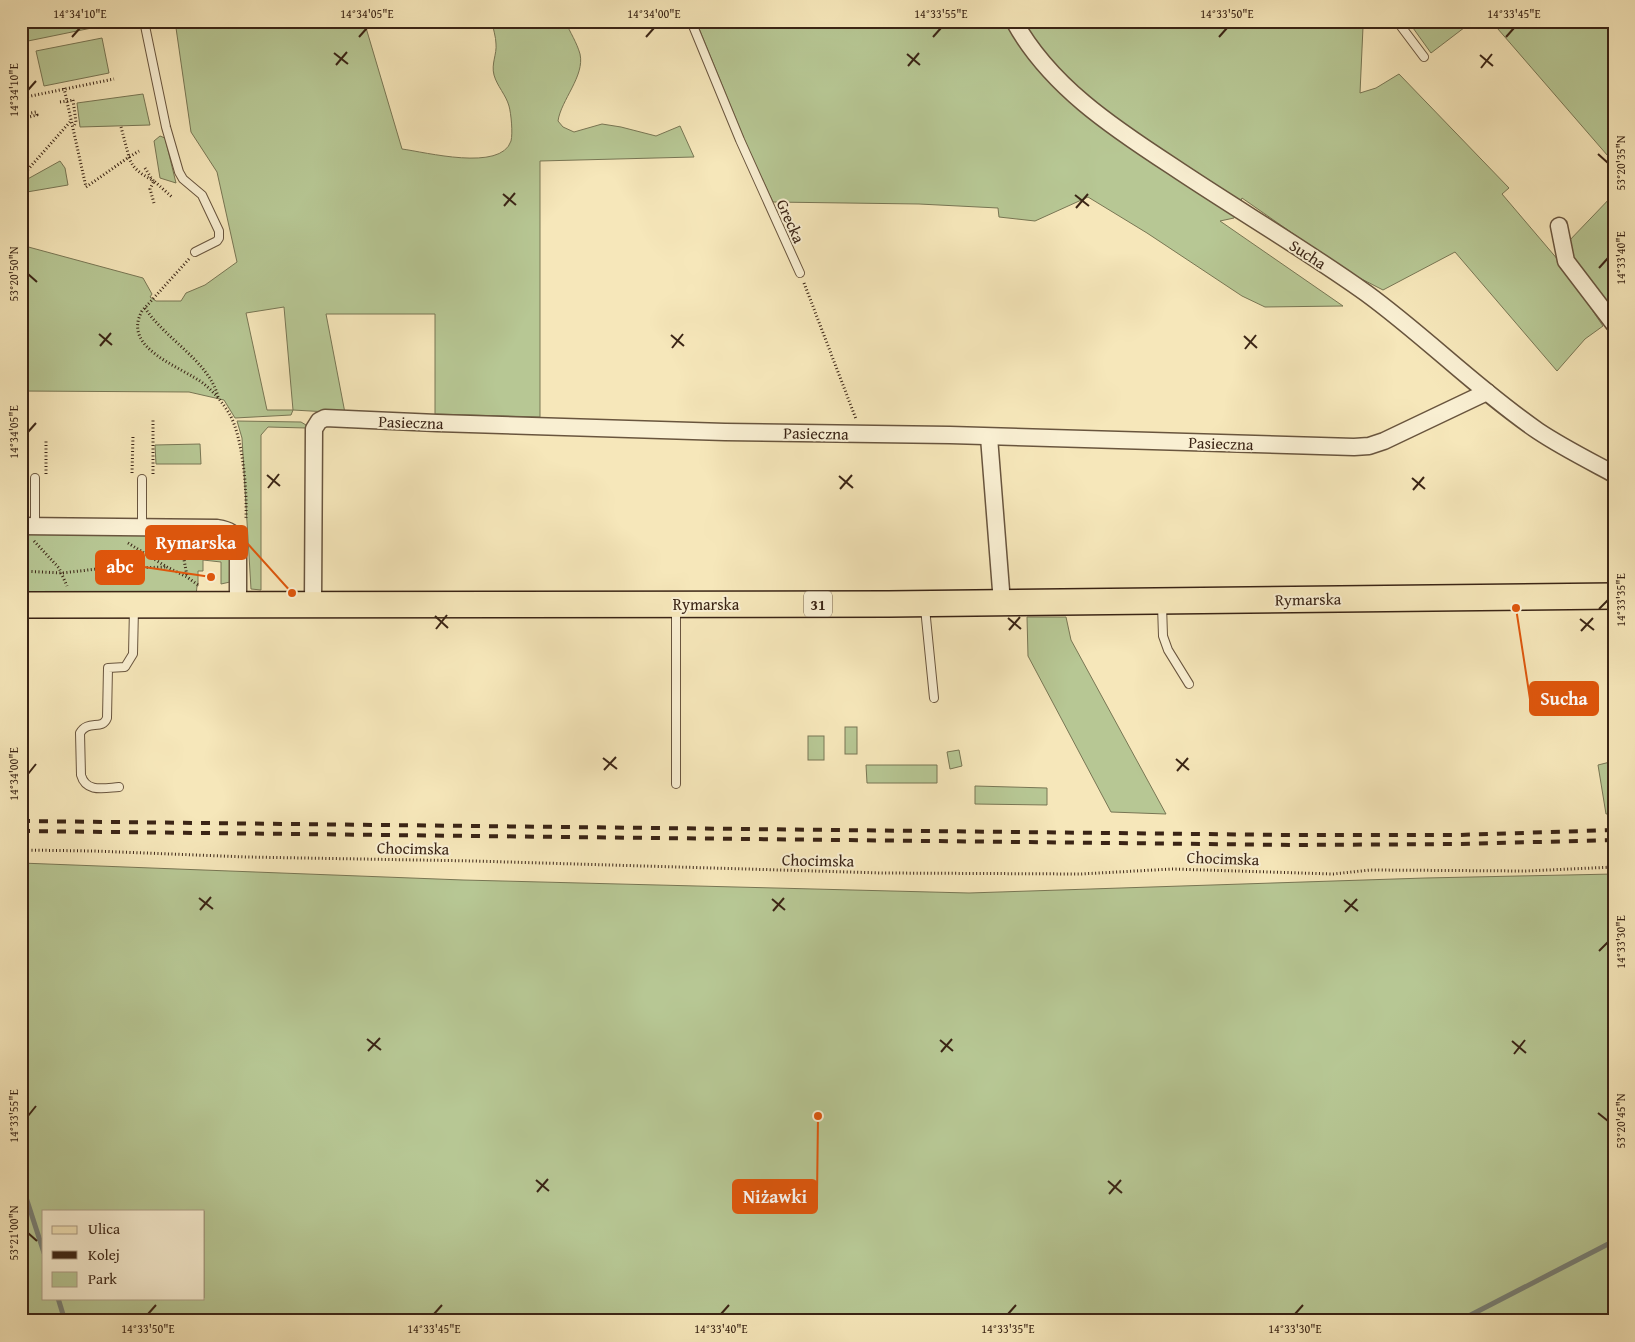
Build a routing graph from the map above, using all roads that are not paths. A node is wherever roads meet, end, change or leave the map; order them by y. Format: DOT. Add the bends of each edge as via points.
graph roads {
  1 [pos="144,21"];
  2 [pos="691,21"];
  3 [pos="1014,21"];
  4 [pos="1396,21"];
  5 [pos="1424,57"];
  6 [pos="1559,226"];
  7 [pos="195,252"];
  8 [pos="800,273"];
  9 [pos="1614,324"];
  10 [pos="1487,392"];
  11 [pos="989,437"];
  12 [pos="1614,474"];
  13 [pos="35,478"];
  14 [pos="142,479"];
  15 [pos="26,526"];
  16 [pos="142,528"];
  17 [pos="129,593"];
  18 [pos="1614,596"];
  19 [pos="1162,601"];
  20 [pos="1002,603"];
  21 [pos="21,604"];
  22 [pos="238,604"];
  23 [pos="313,604"];
  24 [pos="676,604"];
  25 [pos="925,604"];
  26 [pos="1189,684"];
  27 [pos="934,698"];
  28 [pos="676,784"];
  29 [pos="119,787"];
  1 -- 7 [label="lane" via="166,127 179,172 202,194 218,231 217,241"];
  2 -- 8 [label="lane, Grecka"];
  3 -- 10 [label="street, Sucha" via="1052,72 1104,119 1366,293"];
  4 -- 5 [label="lane"];
  6 -- 9 [label="street" via="1566,261"];
  10 -- 11 [label="street, Pasieczna" via="1384,441 1362,446"];
  10 -- 12 [label="street, Sucha" via="1539,431"];
  11 -- 20 [label="street"];
  11 -- 23 [label="street, Pasieczna" via="725,432 325,418 314,428"];
  13 -- 15 [label="lane"];
  14 -- 16 [label="lane"];
  15 -- 16 [label="street"];
  16 -- 22 [label="street" via="217,528 235,534 238,544"];
  17 -- 21 [label="main road, Rymarska / 31" via="75,604"];
  17 -- 22 [label="main road, Rymarska / 31"];
  17 -- 29 [label="lane" via="133,654 125,667 108,668 106,722 88,725 80,733 82,782 92,788"];
  18 -- 19 [label="main road, Rymarska / 31"];
  19 -- 20 [label="main road, Rymarska / 31"];
  19 -- 26 [label="lane" via="1163,636"];
  20 -- 25 [label="main road, Rymarska / 31"];
  22 -- 23 [label="main road, Rymarska / 31"];
  23 -- 24 [label="main road, Rymarska / 31"];
  24 -- 25 [label="main road, Rymarska / 31"];
  24 -- 28 [label="lane"];
  25 -- 27 [label="lane"];
}
